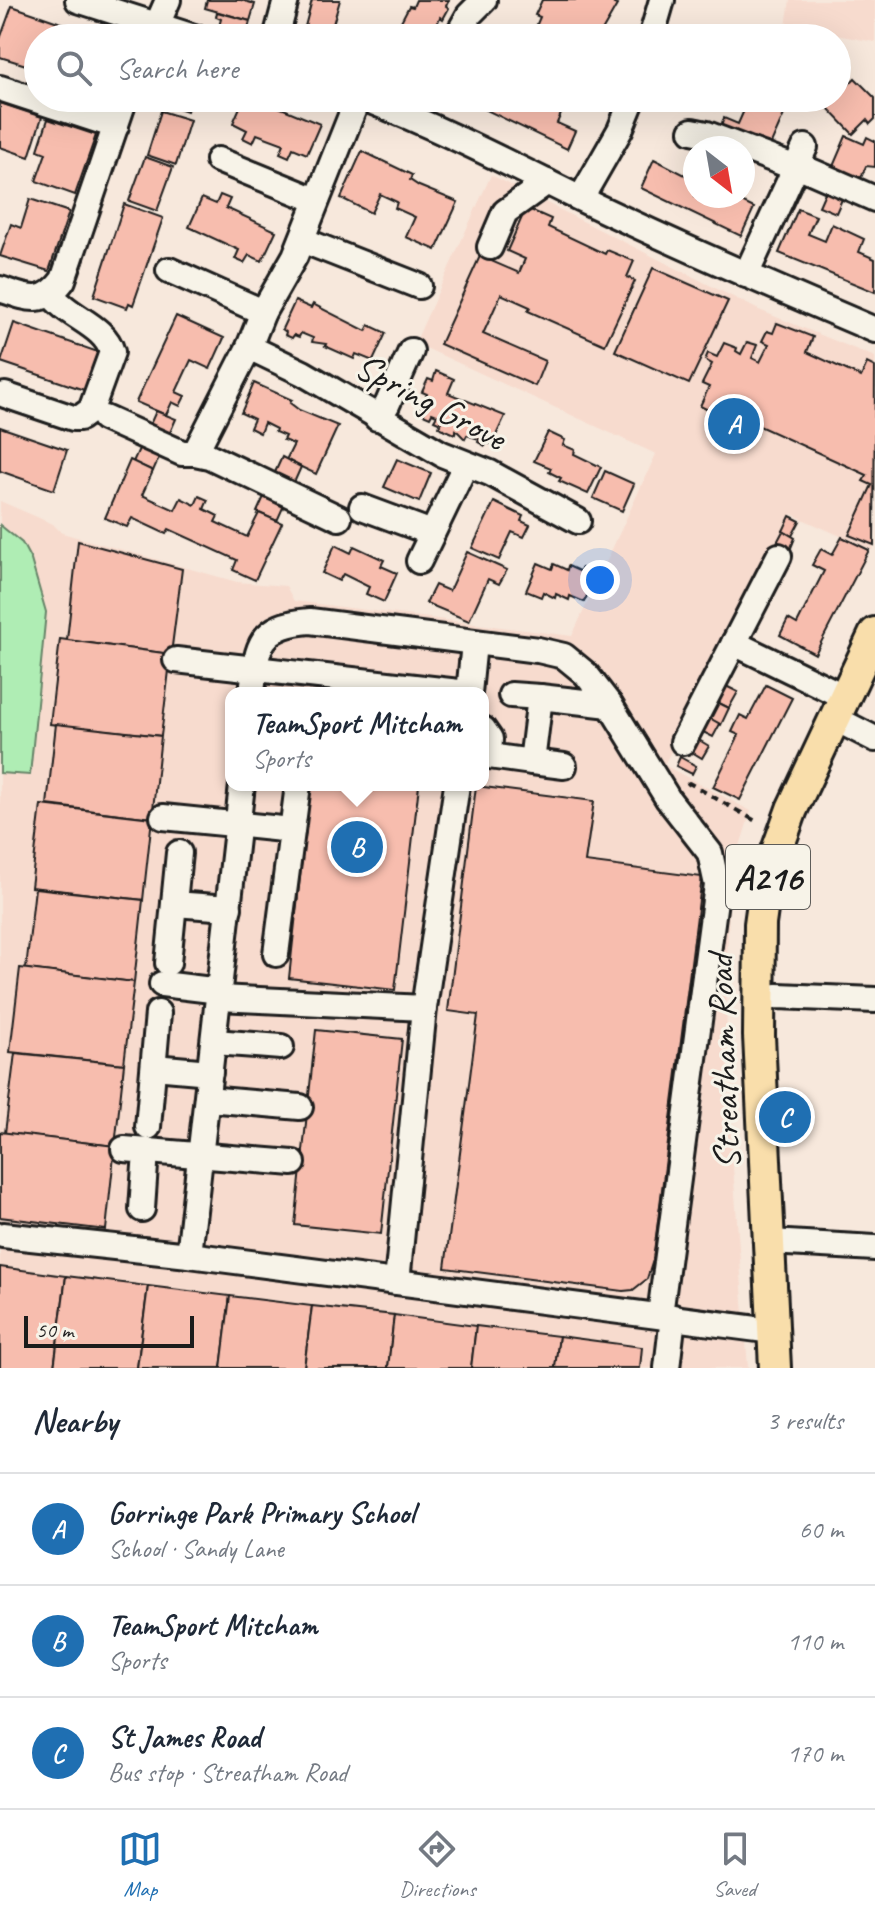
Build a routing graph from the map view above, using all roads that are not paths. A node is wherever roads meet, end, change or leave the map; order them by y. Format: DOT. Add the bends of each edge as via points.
graph roads {
  1 [pos="78,0"];
  2 [pos="168,0"];
  3 [pos="286,0"];
  4 [pos="484,0"];
  5 [pos="662,0"];
  6 [pos="138,24"];
  7 [pos="153,24"];
  8 [pos="280,24"];
  9 [pos="464,24"];
  10 [pos="655,24"];
  11 [pos="0,88"];
  12 [pos="24,96"];
  13 [pos="73,112"];
  14 [pos="120,112"];
  15 [pos="355,112"];
  16 [pos="422,112"];
  17 [pos="627,112"];
  18 [pos="116,126"];
  19 [pos="692,131"];
  20 [pos="218,160"];
  21 [pos="799,160"];
  22 [pos="547,182"];
  23 [pos="581,198"];
  24 [pos="875,199"];
  25 [pos="316,200"];
  26 [pos="302,240"];
  27 [pos="490,247"];
  28 [pos="169,270"];
  29 [pos="746,275"];
  30 [pos="419,286"];
  31 [pos="0,289"];
  32 [pos="51,294"];
  33 [pos="263,312"];
  34 [pos="875,330"];
  35 [pos="249,347"];
  36 [pos="411,351"];
  37 [pos="5,395"];
  38 [pos="104,418"];
  39 [pos="377,418"];
  40 [pos="195,453"];
  41 [pos="468,466"];
  42 [pos="362,507"];
  43 [pos="339,518"];
  44 [pos="578,521"];
  45 [pos="432,533"];
  46 [pos="779,556"];
  47 [pos="419,561"];
  48 [pos="875,633"];
  49 [pos="474,643"];
  50 [pos="734,643"];
  51 [pos="176,660"];
  52 [pos="253,681"];
  53 [pos="311,684"];
  54 [pos="363,687"];
  55 [pos="469,687"];
  56 [pos="511,695"];
  57 [pos="540,697"];
  58 [pos="610,705"];
  59 [pos="839,708"];
  60 [pos="875,739"];
  61 [pos="683,742"];
  62 [pos="489,756"];
  63 [pos="532,762"];
  64 [pos="564,766"];
  65 [pos="241,791"];
  66 [pos="297,791"];
  67 [pos="456,791"];
  68 [pos="163,817"];
  69 [pos="238,825"];
  70 [pos="292,830"];
  71 [pos="179,853"];
  72 [pos="174,904"];
  73 [pos="229,908"];
  74 [pos="276,954"];
  75 [pos="219,994"];
  76 [pos="759,998"];
  77 [pos="875,1000"];
  78 [pos="424,1008"];
  79 [pos="158,1013"];
  80 [pos="214,1042"];
  81 [pos="281,1047"];
  82 [pos="154,1067"];
  83 [pos="210,1072"];
  84 [pos="207,1099"];
  85 [pos="300,1107"];
  86 [pos="139,1142"];
  87 [pos="201,1154"];
  88 [pos="293,1163"];
  89 [pos="142,1209"];
  90 [pos="3,1235"];
  91 [pos="770,1242"];
  92 [pos="875,1248"];
  93 [pos="189,1255"];
  94 [pos="397,1282"];
  95 [pos="667,1316"];
  96 [pos="773,1331"];
  97 [pos="667,1368"];
  98 [pos="775,1368"];
  1 -- 6 [label="street"];
  2 -- 7 [label="street"];
  3 -- 8 [label="street"];
  4 -- 9 [label="street"];
  5 -- 10 [label="street"];
  11 -- 12 [label="street"];
  13 -- 18 [label="street"];
  14 -- 18 [label="street"];
  15 -- 25 [label="street"];
  16 -- 22 [label="street"];
  17 -- 23 [label="street"];
  18 -- 32 [label="street" via="63,280"];
  19 -- 21 [label="street"];
  20 -- 25 [label="street"];
  21 -- 24 [label="street"];
  21 -- 29 [label="street"];
  22 -- 23 [label="street"];
  22 -- 27 [label="street" via="505,212"];
  23 -- 29 [label="street"];
  25 -- 26 [label="street"];
  26 -- 30 [label="street"];
  26 -- 33 [label="street"];
  28 -- 33 [label="street"];
  29 -- 34 [label="street"];
  31 -- 32 [label="street" via="28,298"];
  32 -- 37 [label="street" via="110,344 112,352 91,410 73,418"];
  33 -- 35 [label="street"];
  35 -- 39 [label="street, Spring Grove"];
  35 -- 40 [label="street"];
  36 -- 39 [label="street"];
  38 -- 40 [label="street" via="182,453"];
  39 -- 41 [label="street, Spring Grove"];
  40 -- 43 [label="street"];
  41 -- 44 [label="street, Spring Grove"];
  41 -- 45 [label="street"];
  42 -- 45 [label="street"];
  45 -- 47 [label="street"];
  46 -- 50 [label="street"];
  48 -- 59 [label="main road, Streatham Road / A216"];
  49 -- 52 [label="street" via="310,621 288,623 271,632 257,649"];
  49 -- 55 [label="street"];
  49 -- 58 [label="street" via="564,656"];
  50 -- 59 [label="street"];
  50 -- 61 [label="street"];
  51 -- 52 [label="street"];
  52 -- 53 [label="street"];
  53 -- 54 [label="street"];
  56 -- 57 [label="street"];
  57 -- 58 [label="street"];
  57 -- 63 [label="street"];
  58 -- 95 [label="street" via="668,799 710,853 717,885"];
  59 -- 60 [label="street"];
  59 -- 76 [label="main road, Streatham Road / A216" via="802,786 764,889"];
  62 -- 63 [label="street"];
  63 -- 64 [label="street"];
  65 -- 69 [label="street"];
  66 -- 70 [label="street"];
  67 -- 78 [label="street"];
  68 -- 69 [label="street"];
  69 -- 70 [label="street"];
  69 -- 73 [label="street"];
  70 -- 74 [label="street"];
  71 -- 72 [label="street"];
  72 -- 73 [label="street"];
  72 -- 75 [label="street" via="165,974"];
  73 -- 75 [label="street"];
  75 -- 78 [label="street"];
  75 -- 80 [label="street"];
  76 -- 77 [label="street"];
  76 -- 91 [label="main road, Streatham Road / A216"];
  78 -- 94 [label="street"];
  79 -- 82 [label="street"];
  80 -- 81 [label="street"];
  80 -- 83 [label="street"];
  82 -- 83 [label="street"];
  82 -- 86 [label="street"];
  83 -- 84 [label="street"];
  84 -- 85 [label="street"];
  84 -- 87 [label="street"];
  86 -- 87 [label="street"];
  86 -- 89 [label="street"];
  87 -- 88 [label="street"];
  87 -- 93 [label="street"];
  90 -- 93 [label="street"];
  91 -- 92 [label="street"];
  91 -- 96 [label="main road, Streatham Road / A216"];
  93 -- 94 [label="street"];
  94 -- 95 [label="street"];
  95 -- 96 [label="street"];
  95 -- 97 [label="street"];
  96 -- 98 [label="main road, Streatham Road / A216"];
}
